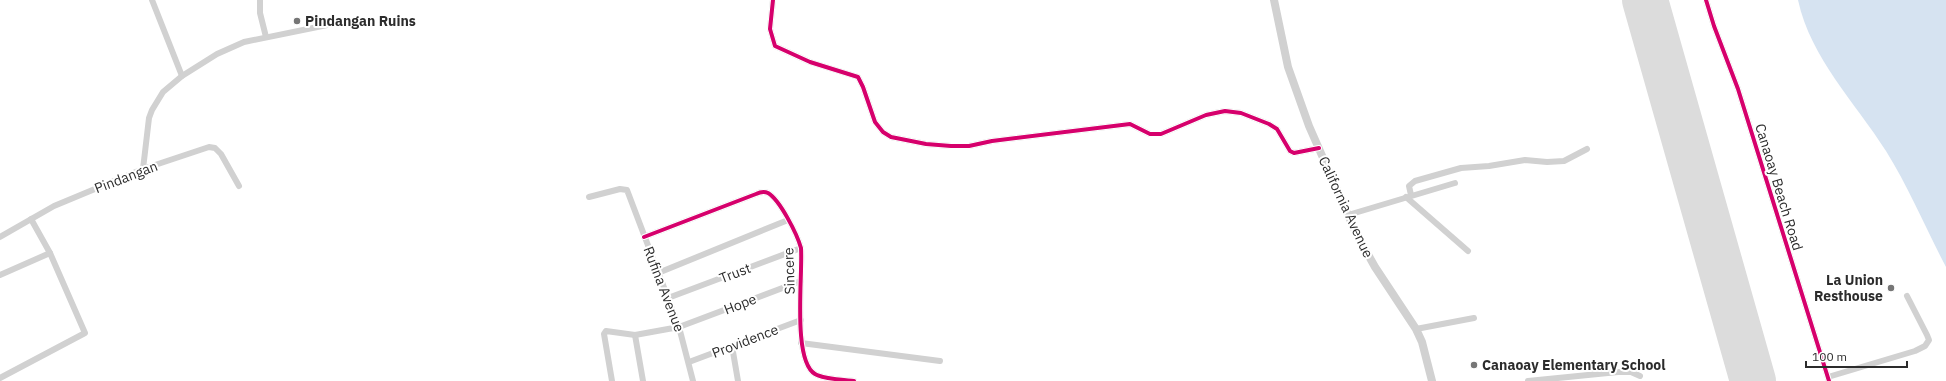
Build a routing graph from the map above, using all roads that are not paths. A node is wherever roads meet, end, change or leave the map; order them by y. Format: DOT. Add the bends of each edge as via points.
graph roads {
  1 [pos="152,0"];
  2 [pos="260,0"];
  3 [pos="773,0"];
  4 [pos="1274,0"];
  5 [pos="1706,0"];
  6 [pos="342,22"];
  7 [pos="266,37"];
  8 [pos="182,76"];
  9 [pos="1319,148"];
  10 [pos="1588,149"];
  11 [pos="143,169"];
  12 [pos="1455,183"];
  13 [pos="239,186"];
  14 [pos="1408,196"];
  15 [pos="589,197"];
  16 [pos="1348,215"];
  17 [pos="31,219"];
  18 [pos="788,220"];
  19 [pos="0,237"];
  20 [pos="644,238"];
  21 [pos="801,248"];
  22 [pos="1468,251"];
  23 [pos="50,253"];
  24 [pos="658,273"];
  25 [pos="0,275"];
  26 [pos="801,280"];
  27 [pos="1907,296"];
  28 [pos="668,298"];
  29 [pos="1474,318"];
  30 [pos="801,320"];
  31 [pos="679,327"];
  32 [pos="1416,329"];
  33 [pos="635,334"];
  34 [pos="801,343"];
  35 [pos="732,346"];
  36 [pos="940,361"];
  37 [pos="689,362"];
  38 [pos="1640,376"];
  39 [pos="0,378"];
  40 [pos="1828,379"];
  41 [pos="612,381"];
  42 [pos="643,381"];
  43 [pos="693,381"];
  44 [pos="738,381"];
  45 [pos="854,381"];
  46 [pos="1432,381"];
  47 [pos="1528,381"];
  1 -- 8 [label="street"];
  2 -- 7 [label="street" via="260,13"];
  3 -- 9 [label="street" via="770,29 775,46 810,62 858,76 875,122 891,137 926,144 969,146 1130,124 1150,134 1161,134 1206,115 1226,111 1241,113 1269,124 1277,129 1290,151 1294,153"];
  4 -- 9 [label="street, California Avenue" via="1288,67"];
  5 -- 40 [label="street, Canaoay Beach Road" via="1738,89"];
  6 -- 7 [label="street"];
  7 -- 8 [label="street" via="244,42 217,54"];
  8 -- 11 [label="street" via="163,92 152,110"];
  9 -- 16 [label="street, California Avenue"];
  10 -- 14 [label="street" via="1564,161 1525,160 1461,168 1415,181 1410,186"];
  11 -- 13 [label="street, Pindangan" via="213,146 221,154"];
  11 -- 17 [label="street, Pindangan" via="54,206"];
  12 -- 14 [label="street"];
  14 -- 16 [label="street"];
  14 -- 22 [label="street"];
  15 -- 20 [label="street, Rufina Avenue" via="620,189 627,190"];
  16 -- 32 [label="street, California Avenue" via="1365,250"];
  17 -- 19 [label="street, Pindangan"];
  17 -- 23 [label="street"];
  18 -- 20 [label="street, Sincere" via="774,198 764,192"];
  18 -- 21 [label="street, Sincere"];
  18 -- 24 [label="street"];
  20 -- 24 [label="street, Rufina Avenue"];
  21 -- 26 [label="street, Sincere"];
  21 -- 28 [label="street, Trust"];
  23 -- 25 [label="street"];
  23 -- 39 [label="street" via="85,333"];
  24 -- 28 [label="street, Rufina Avenue"];
  26 -- 30 [label="street, Sincere"];
  26 -- 31 [label="street, Hope"];
  27 -- 40 [label="street" via="1927,334 1929,340 1925,346"];
  28 -- 31 [label="street, Rufina Avenue"];
  29 -- 32 [label="street"];
  30 -- 34 [label="street, Sincere"];
  30 -- 35 [label="street, Providence"];
  31 -- 33 [label="street, Hope"];
  31 -- 37 [label="street, Rufina Avenue"];
  32 -- 46 [label="street, California Avenue"];
  33 -- 41 [label="street, Hope" via="604,332"];
  33 -- 42 [label="street"];
  34 -- 36 [label="street"];
  34 -- 45 [label="street, Sincere" via="810,369 815,374"];
  35 -- 37 [label="street, Providence"];
  35 -- 44 [label="street"];
  37 -- 43 [label="street, Rufina Avenue"];
  38 -- 47 [label="street" via="1631,372 1618,372"];
}
